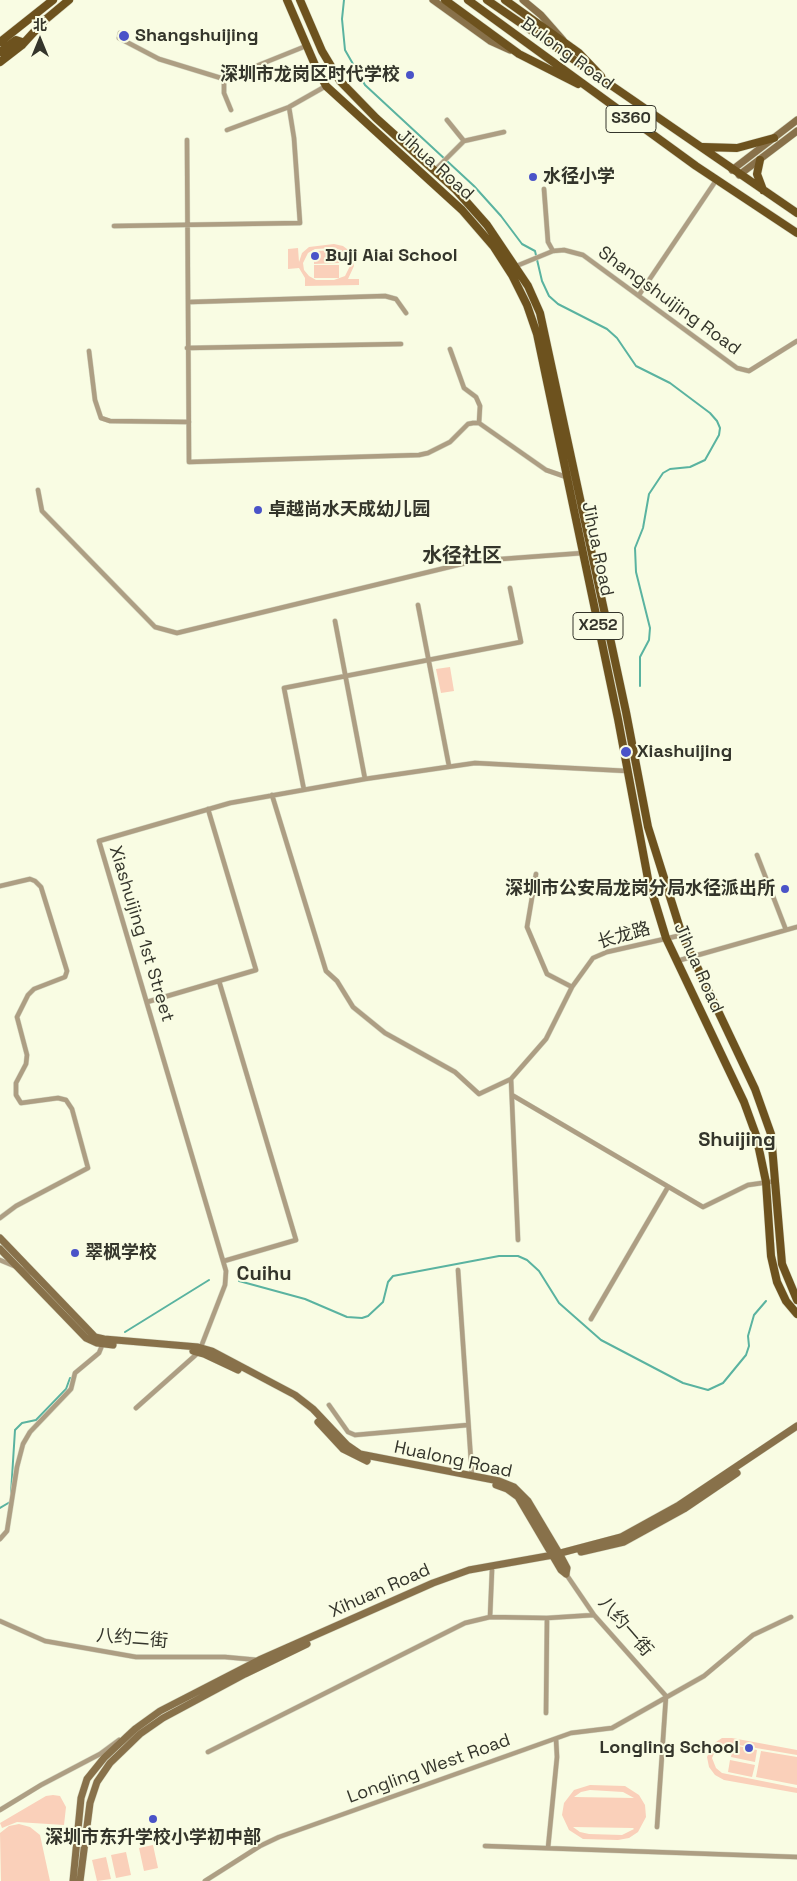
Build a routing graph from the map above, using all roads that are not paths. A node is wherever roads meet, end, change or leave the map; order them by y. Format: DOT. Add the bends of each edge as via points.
graph roads {
  1 [pos="53,0"];
  2 [pos="69,0"];
  3 [pos="287,0"];
  4 [pos="300,0"];
  5 [pos="433,0"];
  6 [pos="445,0"];
  7 [pos="468,0"];
  8 [pos="487,0"];
  9 [pos="505,0"];
  10 [pos="523,0"];
  11 [pos="120,33"];
  12 [pos="0,42"];
  13 [pos="19,43"];
  14 [pos="567,44"];
  15 [pos="306,46"];
  16 [pos="0,52"];
  17 [pos="519,54"];
  18 [pos="0,62"];
  19 [pos="224,79"];
  20 [pos="326,86"];
  21 [pos="610,87"];
  22 [pos="593,92"];
  23 [pos="289,107"];
  24 [pos="231,110"];
  25 [pos="447,120"];
  26 [pos="797,120"];
  27 [pos="227,130"];
  28 [pos="797,131"];
  29 [pos="504,132"];
  30 [pos="774,138"];
  31 [pos="187,140"];
  32 [pos="464,141"];
  33 [pos="700,146"];
  34 [pos="760,160"];
  35 [pos="732,170"];
  36 [pos="434,171"];
  37 [pos="740,175"];
  38 [pos="717,179"];
  39 [pos="544,189"];
  40 [pos="765,192"];
  41 [pos="797,213"];
  42 [pos="189,225"];
  43 [pos="114,226"];
  44 [pos="797,232"];
  45 [pos="550,252"];
  46 [pos="512,268"];
  47 [pos="638,295"];
  48 [pos="190,302"];
  49 [pos="406,313"];
  50 [pos="797,341"];
  51 [pos="401,344"];
  52 [pos="187,348"];
  53 [pos="450,349"];
  54 [pos="89,351"];
  55 [pos="188,422"];
  56 [pos="479,424"];
  57 [pos="567,477"];
  58 [pos="577,481"];
  59 [pos="38,490"];
  60 [pos="583,554"];
  61 [pos="510,588"];
  62 [pos="418,605"];
  63 [pos="335,621"];
  64 [pos="428,660"];
  65 [pos="346,676"];
  66 [pos="449,766"];
  67 [pos="627,770"];
  68 [pos="365,779"];
  69 [pos="304,790"];
  70 [pos="272,795"];
  71 [pos="208,809"];
  72 [pos="757,855"];
  73 [pos="536,874"];
  74 [pos="0,886"];
  75 [pos="797,927"];
  76 [pos="786,930"];
  77 [pos="682,935"];
  78 [pos="666,938"];
  79 [pos="692,955"];
  80 [pos="677,961"];
  81 [pos="219,981"];
  82 [pos="572,987"];
  83 [pos="147,1002"];
  84 [pos="511,1079"];
  85 [pos="512,1095"];
  86 [pos="776,1181"];
  87 [pos="766,1182"];
  88 [pos="668,1186"];
  89 [pos="0,1218"];
  90 [pos="0,1238"];
  91 [pos="518,1240"];
  92 [pos="0,1249"];
  93 [pos="0,1260"];
  94 [pos="224,1261"];
  95 [pos="18,1267"];
  96 [pos="458,1270"];
  97 [pos="33,1274"];
  98 [pos="797,1300"];
  99 [pos="797,1314"];
  100 [pos="591,1319"];
  101 [pos="103,1342"];
  102 [pos="200,1350"];
  103 [pos="329,1406"];
  104 [pos="136,1408"];
  105 [pos="468,1425"];
  106 [pos="797,1426"];
  107 [pos="797,1431"];
  108 [pos="472,1476"];
  109 [pos="0,1539"];
  110 [pos="557,1556"];
  111 [pos="492,1570"];
  112 [pos="566,1574"];
  113 [pos="594,1615"];
  114 [pos="490,1617"];
  115 [pos="792,1617"];
  116 [pos="547,1618"];
  117 [pos="0,1621"];
  118 [pos="262,1662"];
  119 [pos="666,1696"];
  120 [pos="546,1713"];
  121 [pos="135,1729"];
  122 [pos="556,1739"];
  123 [pos="208,1752"];
  124 [pos="0,1810"];
  125 [pos="657,1827"];
  126 [pos="485,1846"];
  127 [pos="548,1848"];
  128 [pos="797,1857"];
  129 [pos="73,1881"];
  130 [pos="80,1881"];
  131 [pos="205,1881"];
  1 -- 12 [label="main road"];
  2 -- 13 [label="main road"];
  3 -- 15 [label="main road, Jihua Road / X252"];
  4 -- 36 [label="main road, Jihua Road / X252" via="322,51 340,81"];
  5 -- 17 [label="main road" via="490,41"];
  6 -- 17 [label="main road"];
  7 -- 22 [label="main road, Bulong Road / S360"];
  8 -- 21 [label="main road, Bulong Road / S360"];
  9 -- 14 [label="main road"];
  10 -- 14 [label="main road"];
  11 -- 19 [label="street" via="119,38 159,59"];
  13 -- 16 [label="main road"];
  13 -- 18 [label="main road"];
  14 -- 21 [label="main road"];
  15 -- 19 [label="street"];
  15 -- 20 [label="main road, Jihua Road / X252"];
  17 -- 22 [label="main road"];
  19 -- 24 [label="street" via="224,93"];
  20 -- 23 [label="street"];
  20 -- 46 [label="main road, Jihua Road / X252" via="462,210"];
  21 -- 33 [label="main road, Bulong Road / S360"];
  22 -- 38 [label="main road, Bulong Road / S360"];
  23 -- 27 [label="street"];
  23 -- 42 [label="street" via="300,223"];
  25 -- 32 [label="street"];
  26 -- 30 [label="main road"];
  28 -- 34 [label="main road"];
  29 -- 32 [label="street"];
  30 -- 33 [label="main road" via="738,148"];
  30 -- 35 [label="main road"];
  31 -- 42 [label="street"];
  32 -- 36 [label="street"];
  33 -- 35 [label="main road, Bulong Road / S360"];
  34 -- 37 [label="main road"];
  34 -- 40 [label="main road" via="758,179"];
  35 -- 37 [label="main road, Bulong Road / S360"];
  36 -- 46 [label="main road, Jihua Road / X252" via="487,225"];
  37 -- 40 [label="main road, Bulong Road / S360"];
  38 -- 44 [label="main road, Bulong Road / S360"];
  38 -- 47 [label="street"];
  39 -- 45 [label="street"];
  40 -- 41 [label="main road, Bulong Road / S360"];
  42 -- 43 [label="street"];
  42 -- 48 [label="street"];
  45 -- 46 [label="street"];
  45 -- 47 [label="street, Shangshuijing Road" via="564,250 583,255"];
  46 -- 57 [label="main road, Jihua Road / X252" via="537,334"];
  46 -- 58 [label="main road, Jihua Road / X252" via="528,286 540,313"];
  47 -- 50 [label="street, Shangshuijing Road" via="737,368 748,371"];
  48 -- 49 [label="street" via="385,296 396,299"];
  48 -- 52 [label="street"];
  51 -- 52 [label="street"];
  52 -- 55 [label="street"];
  53 -- 56 [label="street" via="464,388 476,397 480,406"];
  54 -- 55 [label="street" via="95,400 101,418 110,421"];
  55 -- 56 [label="street" via="189,462 419,456 450,442 468,424"];
  56 -- 57 [label="street" via="546,470"];
  57 -- 58 [label="street"];
  57 -- 60 [label="main road, Jihua Road / X252"];
  58 -- 77 [label="main road, Jihua Road / X252" via="648,827"];
  59 -- 60 [label="street" via="42,511 155,627 178,633 474,561"];
  60 -- 67 [label="main road, Jihua Road / X252"];
  61 -- 64 [label="street" via="521,642"];
  62 -- 64 [label="street"];
  63 -- 65 [label="street"];
  64 -- 65 [label="street"];
  64 -- 66 [label="street"];
  65 -- 68 [label="street"];
  65 -- 69 [label="street" via="284,688"];
  66 -- 67 [label="street, Xiashuijing 1st Street" via="475,763"];
  66 -- 68 [label="street, Xiashuijing 1st Street"];
  67 -- 78 [label="main road, Jihua Road / X252" via="648,879"];
  68 -- 69 [label="street, Xiashuijing 1st Street"];
  69 -- 70 [label="street, Xiashuijing 1st Street"];
  70 -- 71 [label="street, Xiashuijing 1st Street"];
  70 -- 84 [label="street" via="326,971 337,981 353,1007 385,1033 461,1078 479,1094"];
  71 -- 81 [label="street" via="256,970"];
  71 -- 83 [label="street, Xiashuijing 1st Street" via="100,841"];
  72 -- 76 [label="street"];
  73 -- 82 [label="street" via="527,927 547,974"];
  74 -- 89 [label="street" via="30,879 41,887 67,971 65,977 58,981 34,989 18,1017 27,1055 16,1083 16,1096 21,1103 58,1098 66,1100 72,1109 88,1168 16,1206"];
  75 -- 76 [label="street"];
  76 -- 79 [label="street"];
  77 -- 78 [label="street, 长龙路"];
  77 -- 79 [label="main road, Jihua Road / X252"];
  78 -- 80 [label="main road, Jihua Road / X252"];
  78 -- 82 [label="street, 长龙路" via="594,958"];
  79 -- 80 [label="street"];
  79 -- 86 [label="main road, Jihua Road / X252" via="755,1089 770,1134"];
  80 -- 87 [label="main road, Jihua Road / X252" via="744,1102 756,1135"];
  81 -- 83 [label="street"];
  81 -- 94 [label="street" via="296,1240"];
  82 -- 84 [label="street, 长龙路" via="546,1040"];
  83 -- 94 [label="street, Xiashuijing 1st Street"];
  84 -- 85 [label="street"];
  85 -- 88 [label="street"];
  85 -- 91 [label="street"];
  86 -- 87 [label="street"];
  86 -- 98 [label="main road, Jihua Road / X252" via="782,1264"];
  87 -- 88 [label="street" via="748,1185 702,1207"];
  87 -- 99 [label="main road, Jihua Road / X252" via="771,1256 777,1282"];
  88 -- 100 [label="street"];
  90 -- 97 [label="main road, Hualong Road"];
  92 -- 95 [label="main road, Hualong Road"];
  93 -- 95 [label="street"];
  94 -- 102 [label="street, Xiashuijing 1st Street" via="225,1285"];
  95 -- 97 [label="street"];
  95 -- 101 [label="main road, Hualong Road" via="86,1338"];
  96 -- 105 [label="street"];
  97 -- 101 [label="main road, Hualong Road"];
  101 -- 102 [label="main road, Hualong Road"];
  101 -- 109 [label="street" via="98,1353 75,1373 71,1389 30,1432 23,1444 7,1531"];
  102 -- 104 [label="street, Xiashuijing 1st Street"];
  102 -- 108 [label="main road, Hualong Road" via="212,1351 295,1395 360,1454"];
  102 -- 110 [label="main road, Hualong Road" via="292,1398 310,1412 343,1449 357,1458 507,1489 523,1503"];
  103 -- 105 [label="street" via="348,1432 356,1436"];
  105 -- 108 [label="street"];
  106 -- 110 [label="main road, Xihuan Road" via="638,1530"];
  107 -- 110 [label="main road, Xihuan Road" via="684,1509 624,1542"];
  108 -- 110 [label="main road, Hualong Road" via="499,1481 520,1491"];
  110 -- 111 [label="main road, Xihuan Road"];
  110 -- 112 [label="main road, Hualong Road"];
  110 -- 118 [label="main road, Xihuan Road" via="469,1570 433,1583"];
  111 -- 114 [label="street"];
  111 -- 118 [label="main road, Xihuan Road" via="470,1574 434,1588"];
  112 -- 113 [label="street, 八约一街"];
  113 -- 116 [label="street"];
  113 -- 119 [label="street, 八约一街"];
  114 -- 116 [label="street"];
  114 -- 123 [label="street" via="465,1623"];
  115 -- 119 [label="street, Longling West Road" via="753,1635 704,1676"];
  116 -- 120 [label="street"];
  117 -- 118 [label="street, 八约二街" via="44,1641 136,1657 225,1656"];
  118 -- 121 [label="main road, Xihuan Road" via="160,1711"];
  118 -- 130 [label="main road, Xihuan Road" via="163,1718 140,1734 103,1772 90,1804"];
  119 -- 122 [label="street, Longling West Road" via="612,1728"];
  119 -- 125 [label="street"];
  121 -- 124 [label="street" via="100,1754"];
  121 -- 129 [label="main road, Xihuan Road" via="104,1758 87,1780"];
  122 -- 127 [label="street"];
  122 -- 131 [label="street, Longling West Road" via="279,1837"];
  126 -- 127 [label="street"];
  127 -- 128 [label="street"];
}
